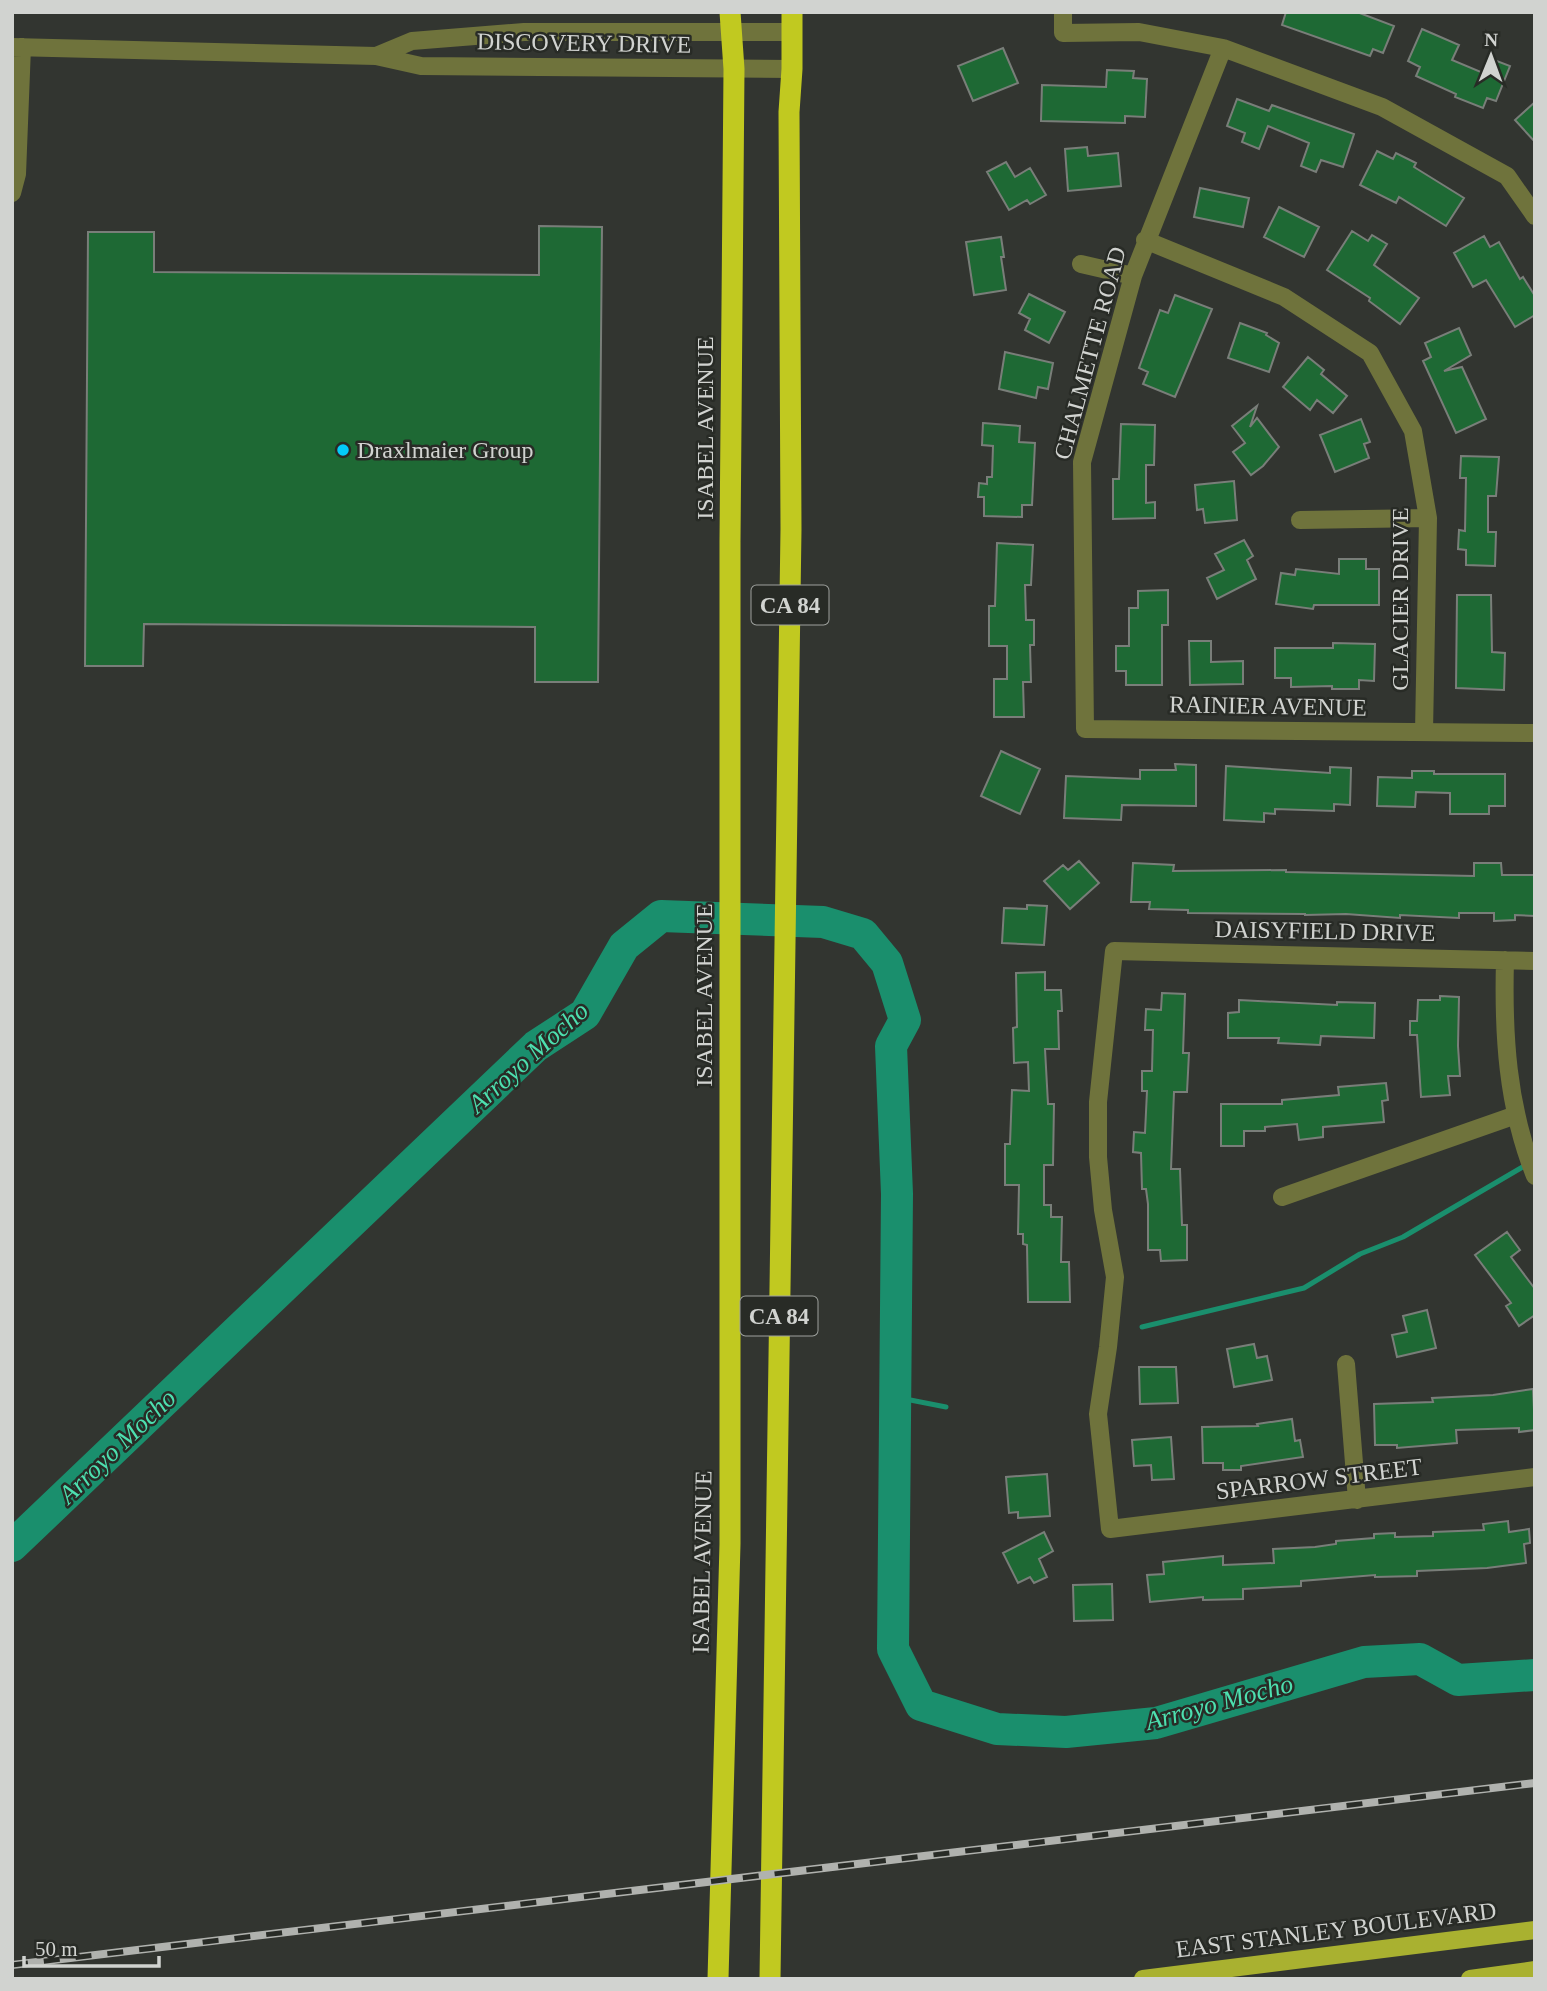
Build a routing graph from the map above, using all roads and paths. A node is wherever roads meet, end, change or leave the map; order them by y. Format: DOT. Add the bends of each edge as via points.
graph roads {
  1 [pos="1063,12"];
  2 [pos="730,22"];
  3 [pos="791,22"];
  4 [pos="17,47"];
  5 [pos="1223,48"];
  6 [pos="376,56"];
  7 [pos="734,69"];
  8 [pos="792,69"];
  9 [pos="12,194"];
  10 [pos="1535,216"];
  11 [pos="1145,240"];
  12 [pos="1081,264"];
  13 [pos="1133,276"];
  14 [pos="1428,518"];
  15 [pos="1300,520"];
  16 [pos="1085,729"];
  17 [pos="1424,732"];
  18 [pos="1535,733"];
  19 [pos="1504,960"];
  20 [pos="1535,961"];
  21 [pos="1517,1115"];
  22 [pos="1535,1176"];
  23 [pos="1282,1198"];
  24 [pos="1346,1364"];
  25 [pos="1535,1477"];
  26 [pos="1357,1500"];
  27 [pos="1110,1529"];
  28 [pos="1535,1930"];
  29 [pos="1535,1970"];
  30 [pos="719,1979"];
  31 [pos="770,1979"];
  32 [pos="1143,1979"];
  33 [pos="1470,1979"];
  1 -- 5 [label="street" via="1063,33 1139,32"];
  2 -- 3 [label="street, DISCOVERY DRIVE"];
  2 -- 6 [label="street, DISCOVERY DRIVE" via="412,41"];
  2 -- 7 [label="highway, ISABEL AVENUE"];
  3 -- 8 [label="highway, CA 84"];
  4 -- 6 [label="street, DISCOVERY DRIVE"];
  4 -- 9 [label="street" via="18,174"];
  5 -- 10 [label="street" via="1382,107 1507,176"];
  5 -- 11 [label="street, CHALMETTE ROAD"];
  6 -- 7 [label="street, DISCOVERY DRIVE" via="421,66"];
  7 -- 8 [label="street, DISCOVERY DRIVE"];
  7 -- 30 [label="highway, ISABEL AVENUE" via="730,1544"];
  8 -- 31 [label="highway, CA 84" via="791,529"];
  11 -- 13 [label="street, CHALMETTE ROAD"];
  11 -- 14 [label="street, GLACIER DRIVE" via="1284,297 1370,353 1413,431"];
  12 -- 13 [label="street"];
  13 -- 16 [label="street, CHALMETTE ROAD" via="1082,462"];
  14 -- 15 [label="street"];
  14 -- 17 [label="street, GLACIER DRIVE"];
  16 -- 17 [label="street, RAINIER AVENUE"];
  17 -- 18 [label="street, RAINIER AVENUE"];
  19 -- 20 [label="street, DAISYFIELD DRIVE"];
  19 -- 21 [label="street" via="1507,1070"];
  19 -- 27 [label="street, DAISYFIELD DRIVE" via="1114,951 1098,1102 1098,1157 1115,1277 1098,1414"];
  21 -- 22 [label="street"];
  21 -- 23 [label="street"];
  24 -- 26 [label="street"];
  25 -- 26 [label="street, SPARROW STREET"];
  26 -- 27 [label="street, SPARROW STREET"];
  28 -- 32 [label="main road, EAST STANLEY BOULEVARD"];
  29 -- 33 [label="main road"];
}
